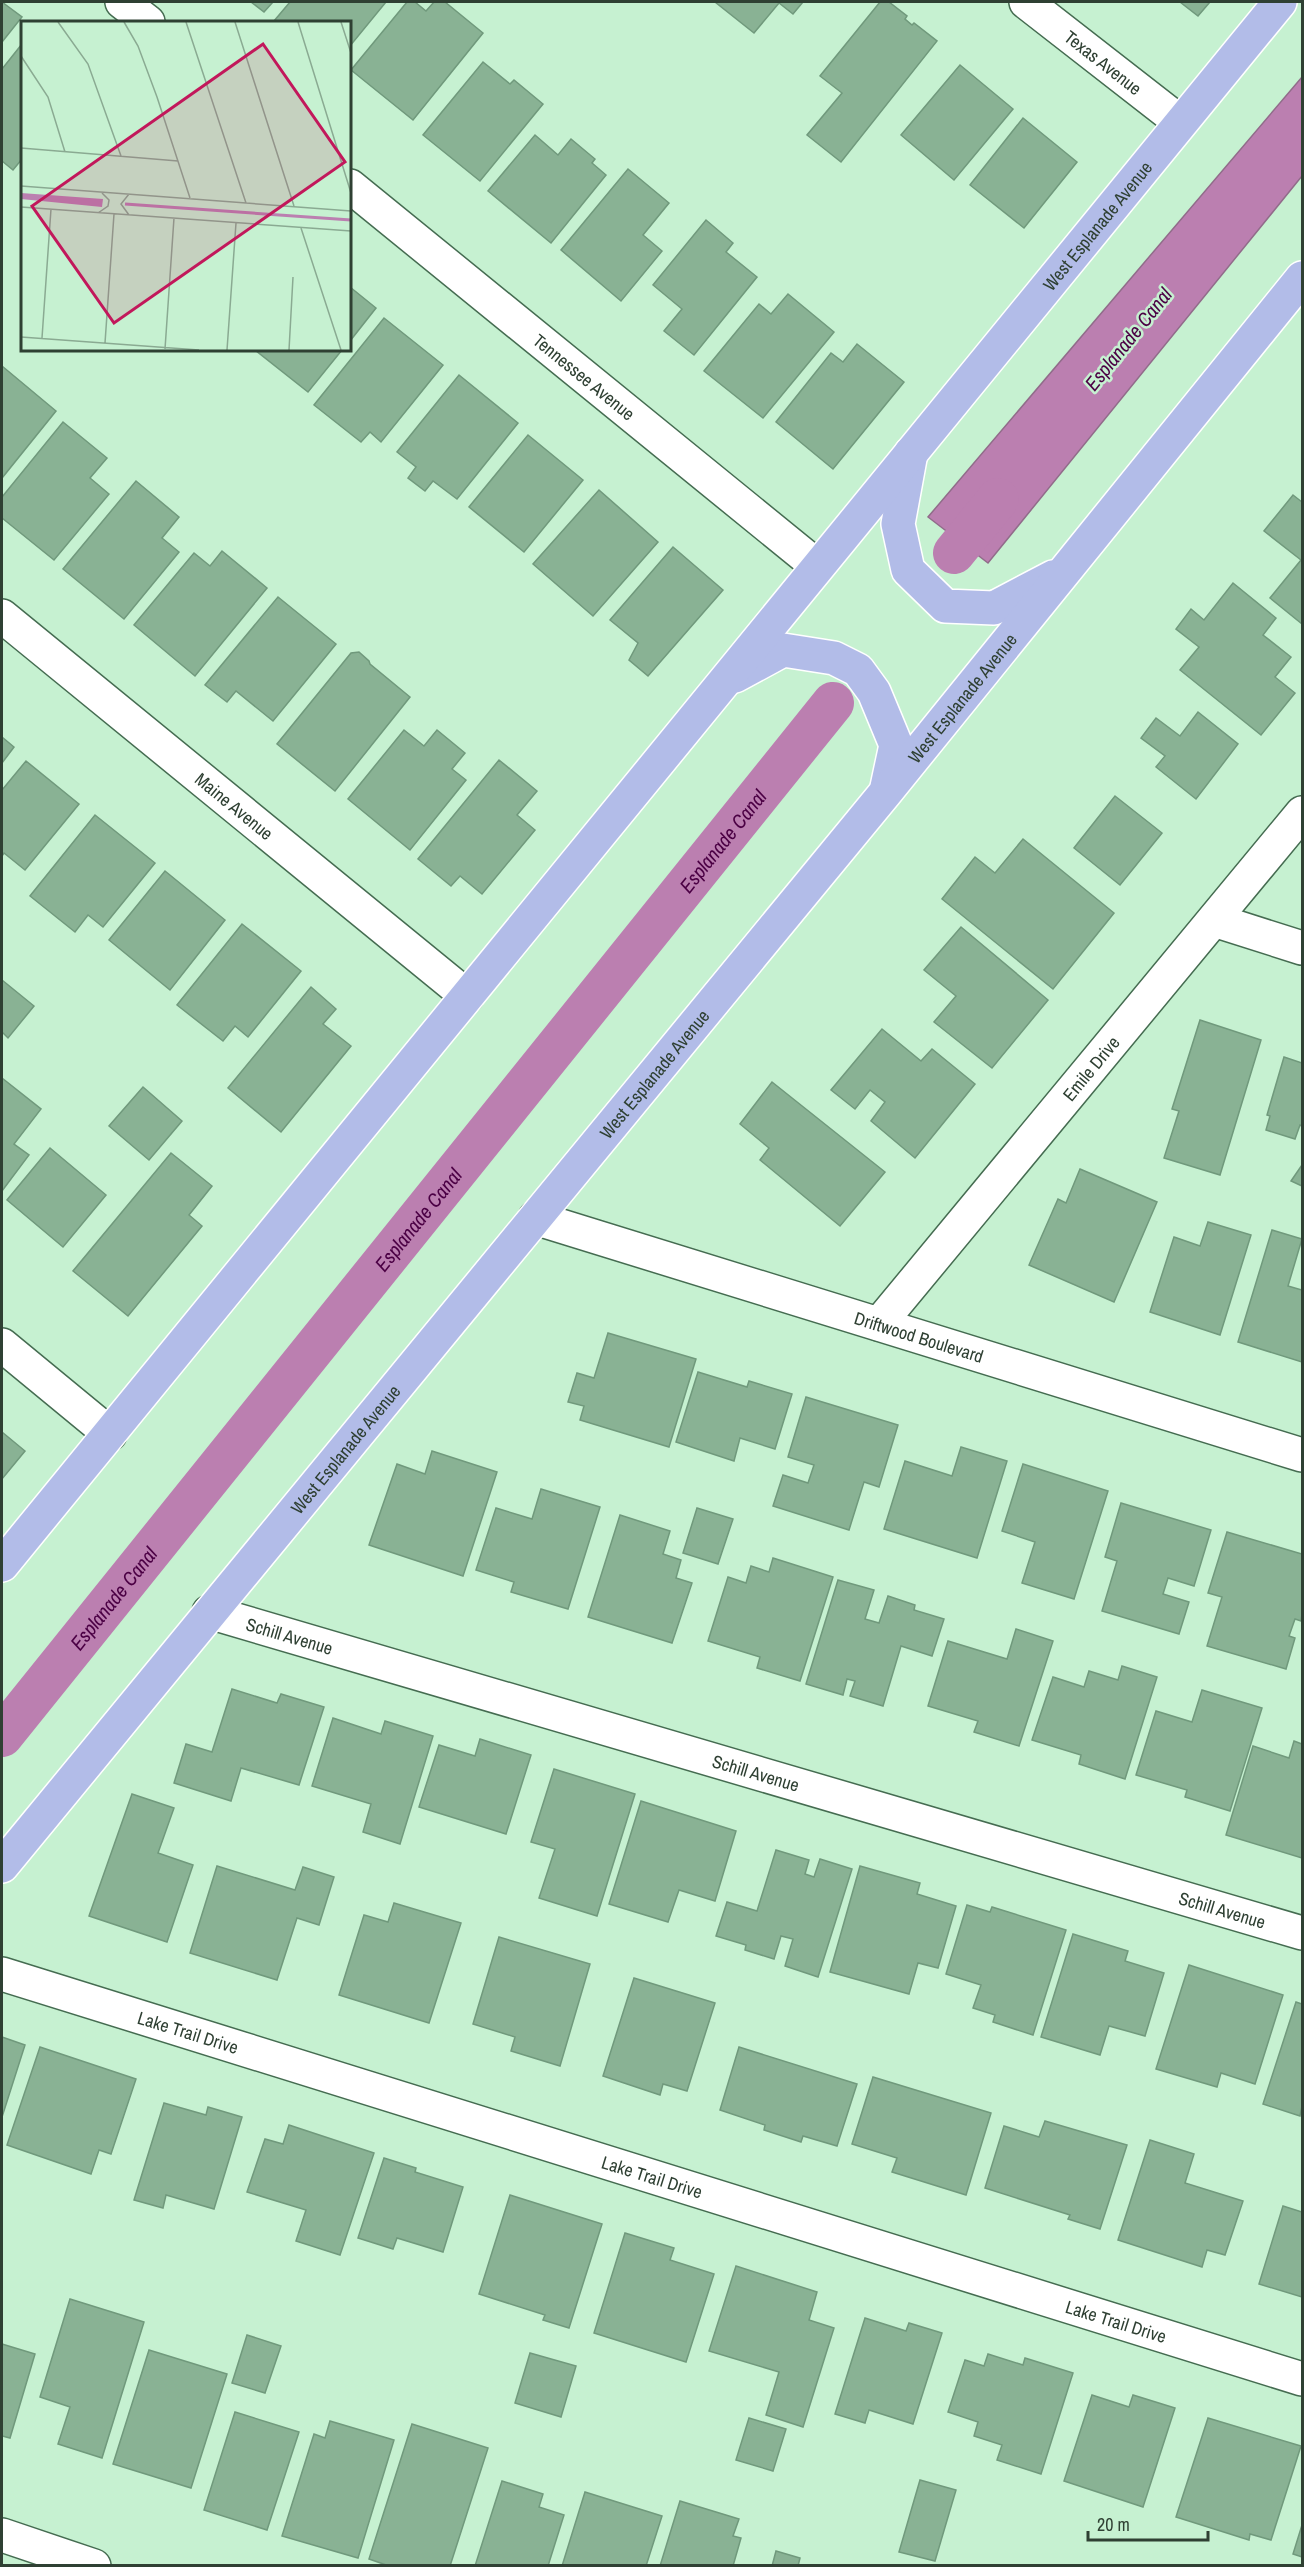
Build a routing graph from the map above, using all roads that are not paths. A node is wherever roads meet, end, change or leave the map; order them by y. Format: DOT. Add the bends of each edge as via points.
graph roads {
  1 [pos="122,2"];
  2 [pos="1026,2"];
  3 [pos="1280,2"];
  4 [pos="147,21"];
  5 [pos="1180,122"];
  6 [pos="351,187"];
  7 [pos="1302,278"];
  8 [pos="912,448"];
  9 [pos="818,566"];
  10 [pos="1064,571"];
  11 [pos="2,616"];
  12 [pos="722,683"];
  13 [pos="886,792"];
  14 [pos="1302,813"];
  15 [pos="1214,920"];
  16 [pos="1302,948"];
  17 [pos="466,996"];
  18 [pos="535,1218"];
  19 [pos="879,1324"];
  20 [pos="2,1345"];
  21 [pos="110,1434"];
  22 [pos="1302,1455"];
  23 [pos="2,1565"];
  24 [pos="209,1612"];
  25 [pos="2,1866"];
  26 [pos="1302,1933"];
  27 [pos="2,1974"];
  28 [pos="1302,2379"];
  29 [pos="2,2535"];
  30 [pos="94,2565"];
  1 -- 4 [label="street"];
  2 -- 5 [label="street, Texas Avenue"];
  3 -- 5 [label="main road, West Esplanade Avenue"];
  5 -- 8 [label="main road, West Esplanade Avenue"];
  6 -- 9 [label="street, Tennessee Avenue"];
  7 -- 10 [label="main road, West Esplanade Avenue"];
  8 -- 9 [label="main road, West Esplanade Avenue"];
  8 -- 10 [label="main road" via="898,524 908,570 945,606 994,608"];
  9 -- 12 [label="main road, West Esplanade Avenue"];
  10 -- 13 [label="main road, West Esplanade Avenue"];
  11 -- 17 [label="street, Maine Avenue"];
  12 -- 13 [label="main road" via="783,650 834,658 858,670 874,692 896,745"];
  12 -- 17 [label="main road, West Esplanade Avenue"];
  13 -- 18 [label="main road, West Esplanade Avenue"];
  14 -- 15 [label="street, Emile Drive"];
  15 -- 16 [label="street"];
  15 -- 19 [label="street, Emile Drive"];
  17 -- 21 [label="main road, West Esplanade Avenue"];
  18 -- 19 [label="street, Driftwood Boulevard"];
  18 -- 24 [label="main road, West Esplanade Avenue"];
  19 -- 22 [label="street, Driftwood Boulevard"];
  20 -- 21 [label="street"];
  21 -- 23 [label="main road, West Esplanade Avenue"];
  24 -- 25 [label="main road, West Esplanade Avenue"];
  24 -- 26 [label="street, Schill Avenue"];
  27 -- 28 [label="street, Lake Trail Drive"];
  29 -- 30 [label="street"];
}
